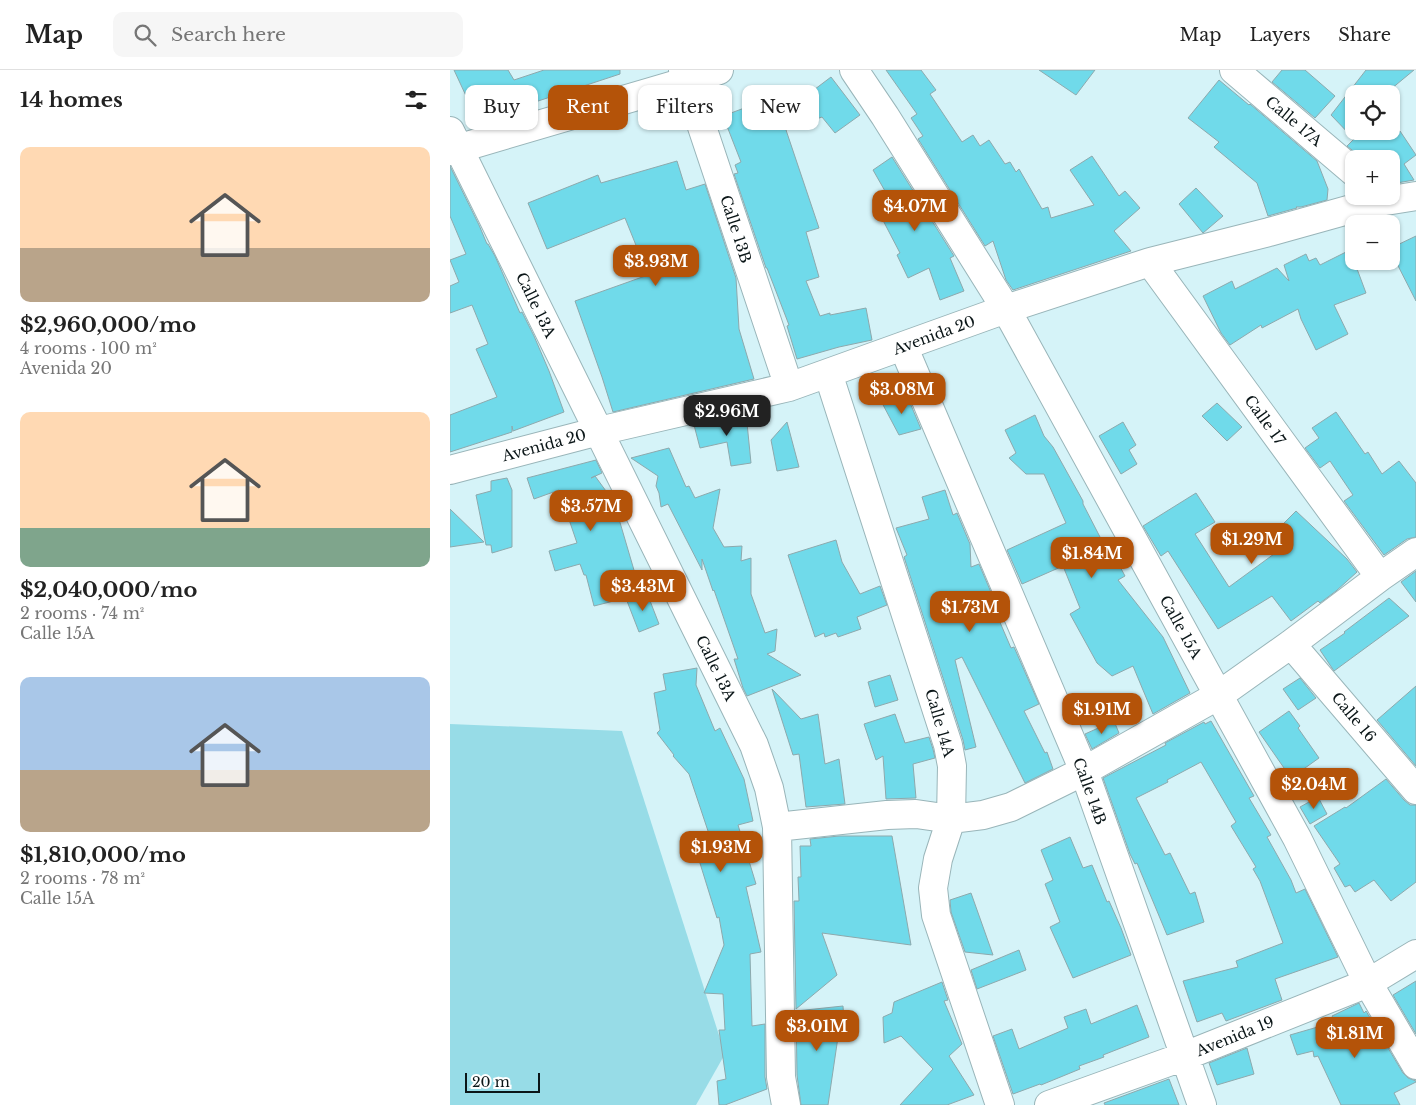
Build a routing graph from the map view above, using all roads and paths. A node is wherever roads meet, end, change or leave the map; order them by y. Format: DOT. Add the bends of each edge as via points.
graph roads {
  1 [pos="719,70"];
  2 [pos="854,70"];
  3 [pos="1234,70"];
  4 [pos="685,76"];
  5 [pos="453,143"];
  6 [pos="1345,164"];
  7 [pos="1416,196"];
  8 [pos="1400,197"];
  9 [pos="1355,205"];
  10 [pos="1150,262"];
  11 [pos="1006,309"];
  12 [pos="903,346"];
  13 [pos="828,373"];
  14 [pos="789,387"];
  15 [pos="599,431"];
  16 [pos="450,470"];
  17 [pos="1416,552"];
  18 [pos="1380,577"];
  19 [pos="1292,644"];
  20 [pos="1219,695"];
  21 [pos="1084,771"];
  22 [pos="1416,790"];
  23 [pos="951,819"];
  24 [pos="777,827"];
  25 [pos="1416,954"];
  26 [pos="1368,983"];
  27 [pos="1185,1056"];
  28 [pos="1416,1065"];
  29 [pos="786,1105"];
  30 [pos="1000,1105"];
  31 [pos="1049,1105"];
  32 [pos="1202,1105"];
  1 -- 4 [label="street"];
  2 -- 11 [label="street, Calle 15A"];
  3 -- 6 [label="street, Calle 17A"];
  4 -- 5 [label="street"];
  4 -- 14 [label="street, Calle 13B"];
  5 -- 15 [label="street, Calle 13A"];
  7 -- 8 [label="street, Avenida 20"];
  9 -- 10 [label="street, Avenida 20" via="1269,232"];
  10 -- 11 [label="street, Avenida 20"];
  10 -- 18 [label="street, Calle 17"];
  11 -- 12 [label="street, Avenida 20"];
  11 -- 20 [label="street, Calle 15A"];
  12 -- 13 [label="street, Avenida 20"];
  12 -- 21 [label="street, Calle 14B"];
  13 -- 14 [label="street, Avenida 20"];
  13 -- 23 [label="street, Calle 14A" via="948,745 952,766"];
  14 -- 15 [label="street, Avenida 20"];
  15 -- 16 [label="street, Avenida 20"];
  15 -- 24 [label="street, Calle 13A" via="754,744 769,788"];
  17 -- 18 [label="street"];
  18 -- 19 [label="street"];
  19 -- 20 [label="street"];
  19 -- 22 [label="street, Calle 16"];
  20 -- 21 [label="street"];
  20 -- 26 [label="street, Calle 15A" via="1297,838"];
  21 -- 23 [label="street" via="1011,806 983,815"];
  21 -- 27 [label="street, Calle 14B"];
  23 -- 24 [label="street" via="916,814 887,815"];
  23 -- 30 [label="street, Calle 14A" via="933,888 936,915"];
  24 -- 29 [label="street, Calle 13A" via="781,1077"];
  25 -- 26 [label="street, Avenida 19"];
  26 -- 27 [label="street, Avenida 19"];
  26 -- 28 [label="street, Calle 15A"];
  27 -- 31 [label="street, Avenida 19"];
  27 -- 32 [label="street, Calle 14B"];
}
